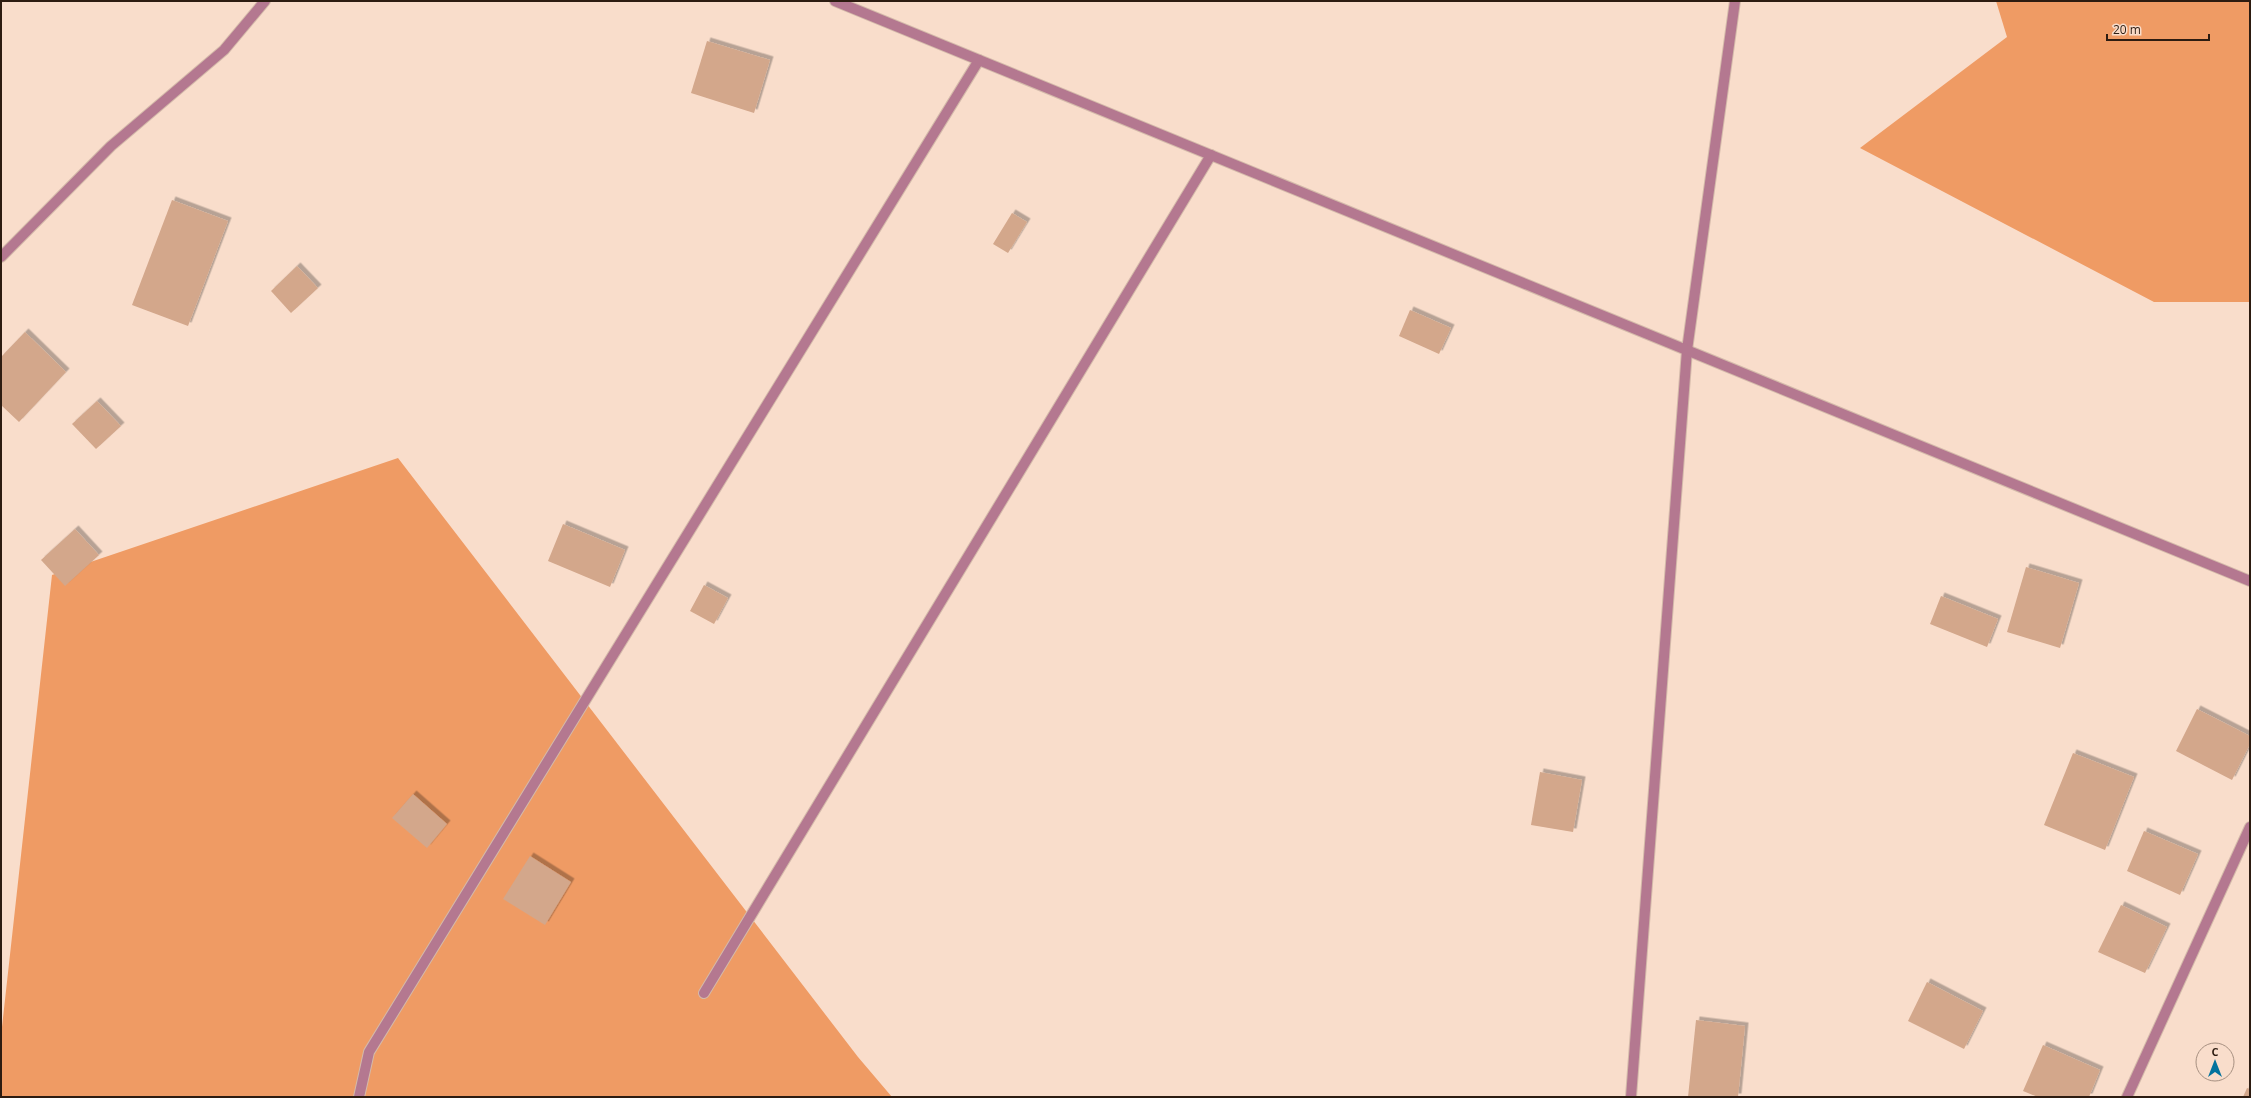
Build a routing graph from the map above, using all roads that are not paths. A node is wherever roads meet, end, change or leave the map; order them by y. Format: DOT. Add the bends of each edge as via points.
graph roads {
  1 [pos="266,1"];
  2 [pos="835,1"];
  3 [pos="1735,1"];
  4 [pos="979,60"];
  5 [pos="1211,155"];
  6 [pos="1,257"];
  7 [pos="1687,350"];
  8 [pos="2250,581"];
  9 [pos="2250,827"];
  10 [pos="704,992"];
  11 [pos="359,1097"];
  12 [pos="1631,1097"];
  13 [pos="2127,1097"];
  1 -- 6 [label="street" via="224,50 111,146"];
  2 -- 4 [label="street"];
  3 -- 7 [label="street"];
  4 -- 5 [label="street"];
  4 -- 11 [label="street" via="369,1052"];
  5 -- 7 [label="street"];
  5 -- 10 [label="street"];
  7 -- 8 [label="street"];
  7 -- 12 [label="street"];
  9 -- 13 [label="street"];
}
